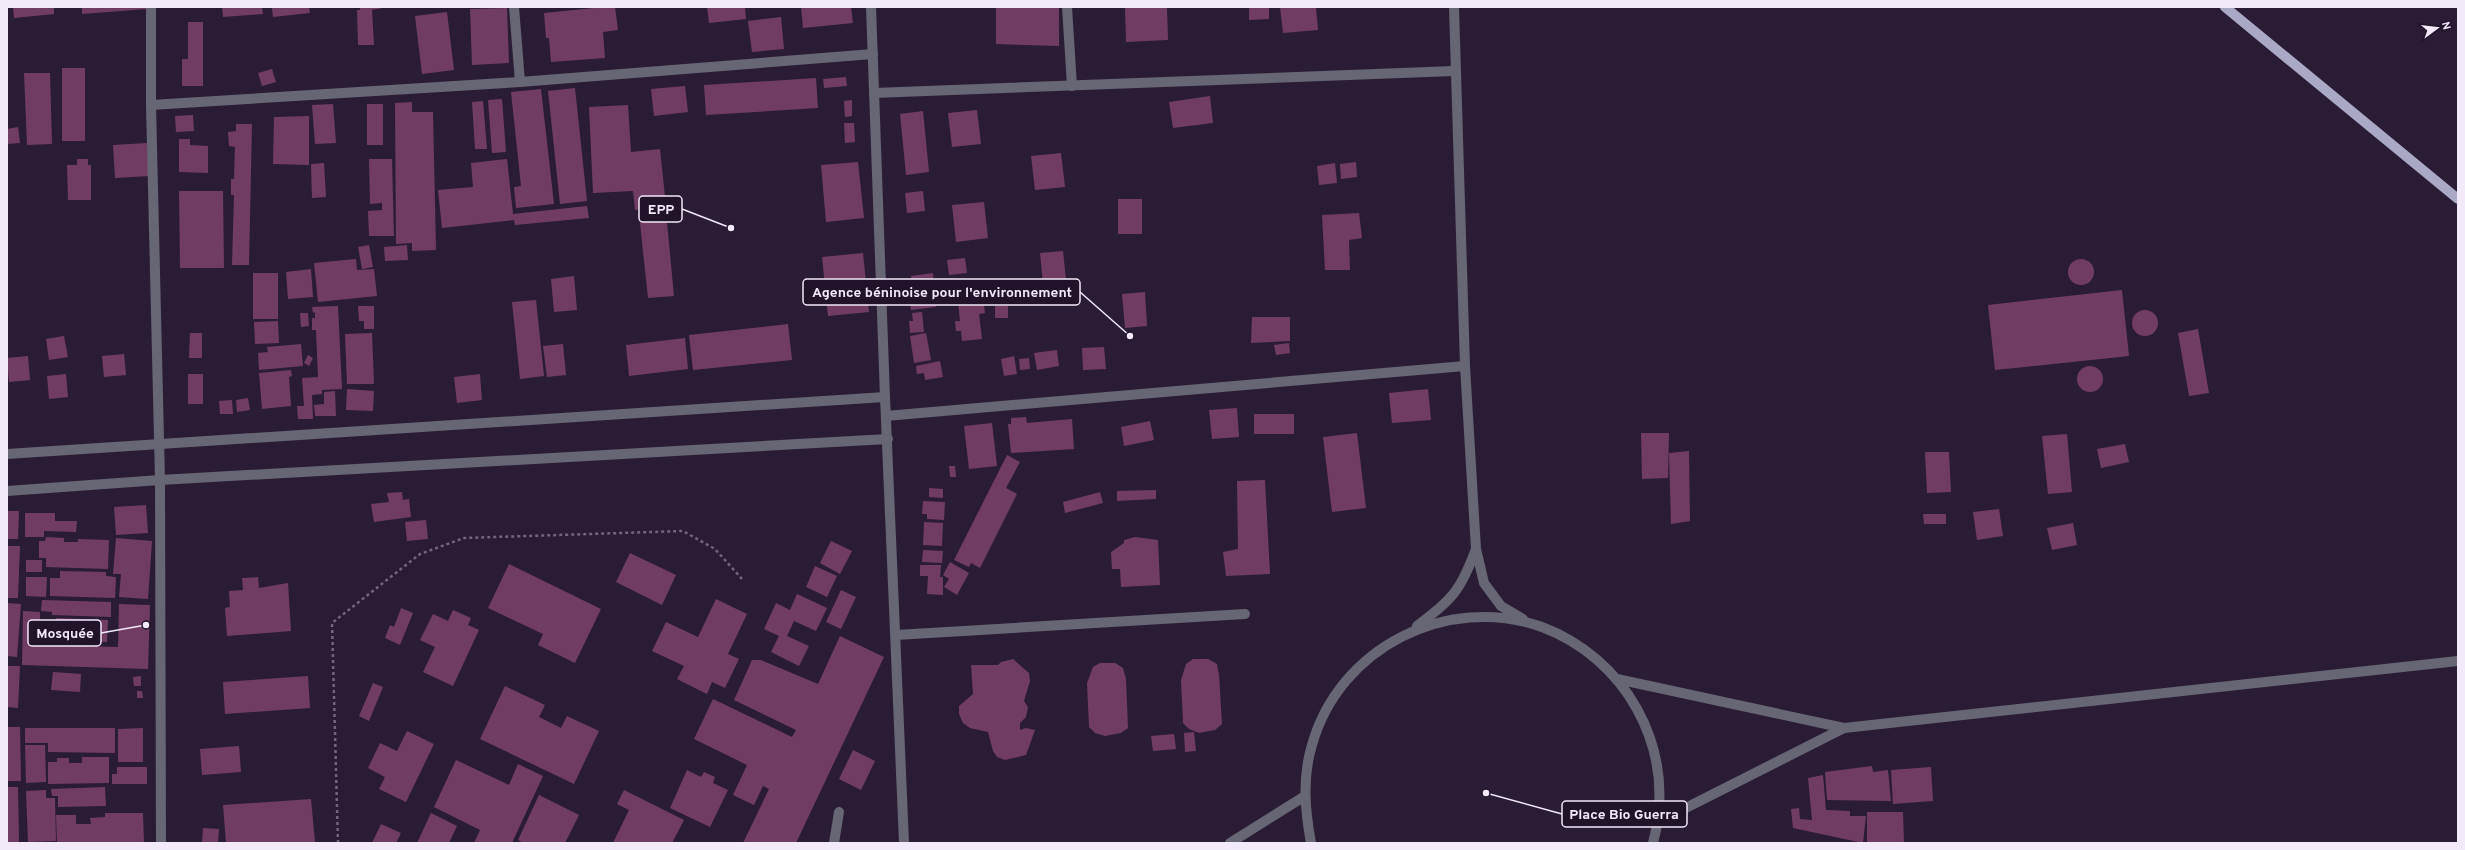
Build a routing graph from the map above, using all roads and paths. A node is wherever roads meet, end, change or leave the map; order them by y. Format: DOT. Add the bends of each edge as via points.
graph roads {
  1 [pos="151,7"];
  2 [pos="514,7"];
  3 [pos="871,7"];
  4 [pos="1067,7"];
  5 [pos="1454,7"];
  6 [pos="2225,7"];
  7 [pos="873,54"];
  8 [pos="1454,71"];
  9 [pos="520,82"];
  10 [pos="1072,86"];
  11 [pos="874,93"];
  12 [pos="151,105"];
  13 [pos="2458,199"];
  14 [pos="1465,366"];
  15 [pos="884,397"];
  16 [pos="886,416"];
  17 [pos="888,439"];
  18 [pos="159,444"];
  19 [pos="7,454"];
  20 [pos="160,480"];
  21 [pos="7,491"];
  22 [pos="1476,549"];
  23 [pos="742,579"];
  24 [pos="1245,614"];
  25 [pos="1534,624"];
  26 [pos="1410,632"];
  27 [pos="896,635"];
  28 [pos="2458,661"];
  29 [pos="1617,679"];
  30 [pos="1844,728"];
  31 [pos="1305,796"];
  32 [pos="839,812"];
  33 [pos="1658,822"];
  34 [pos="161,843"];
  35 [pos="338,843"];
  36 [pos="834,843"];
  37 [pos="904,843"];
  38 [pos="1230,843"];
  39 [pos="1312,843"];
  40 [pos="1653,843"];
  1 -- 12 [label="street"];
  2 -- 9 [label="street"];
  3 -- 7 [label="street"];
  4 -- 10 [label="street"];
  5 -- 8 [label="street"];
  6 -- 13 [label="main road"];
  7 -- 9 [label="street"];
  7 -- 11 [label="street"];
  8 -- 10 [label="street"];
  8 -- 14 [label="street"];
  9 -- 12 [label="street"];
  10 -- 11 [label="street"];
  11 -- 15 [label="street"];
  12 -- 18 [label="street"];
  14 -- 16 [label="street"];
  14 -- 22 [label="street"];
  15 -- 16 [label="street"];
  15 -- 18 [label="street"];
  16 -- 17 [label="street"];
  17 -- 20 [label="street"];
  17 -- 27 [label="street"];
  18 -- 19 [label="street"];
  18 -- 20 [label="street"];
  20 -- 21 [label="street"];
  20 -- 34 [label="street"];
  22 -- 25 [label="street" via="1484,583 1501,606"];
  22 -- 26 [label="street" via="1463,583 1448,602"];
  23 -- 35 [label="path" via="715,548 683,531 464,538 420,554 332,623"];
  24 -- 27 [label="street"];
  25 -- 26 [label="street" via="1499,617 1462,618"];
  25 -- 29 [label="street" via="1584,649"];
  26 -- 31 [label="street" via="1367,659 1348,677 1333,698 1312,745 1306,771"];
  27 -- 37 [label="street"];
  28 -- 30 [label="street"];
  29 -- 30 [label="street"];
  29 -- 33 [label="street" via="1641,717 1653,746 1660,796"];
  30 -- 33 [label="street"];
  31 -- 38 [label="street"];
  31 -- 39 [label="street"];
  32 -- 36 [label="street"];
  33 -- 40 [label="street"];
}
